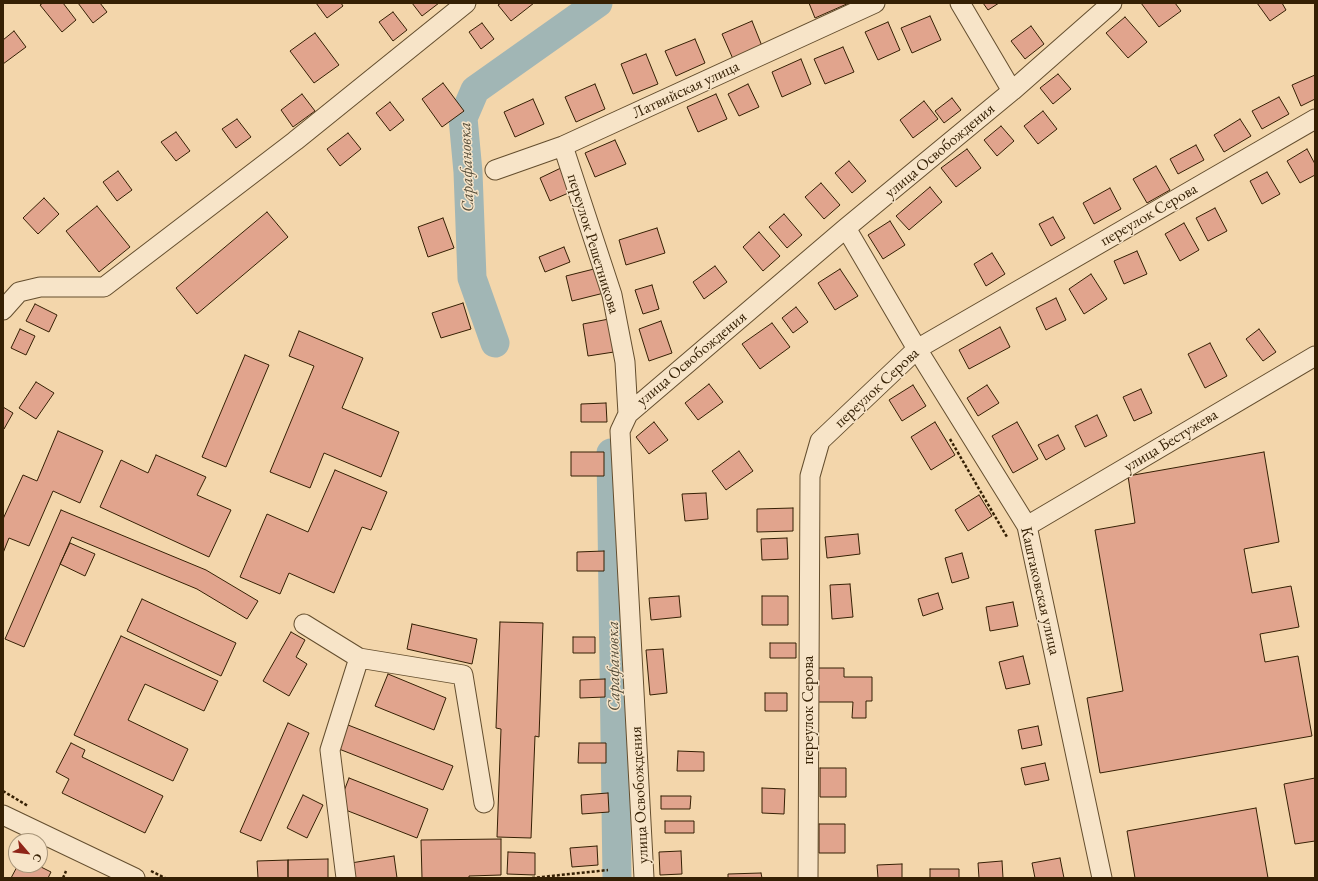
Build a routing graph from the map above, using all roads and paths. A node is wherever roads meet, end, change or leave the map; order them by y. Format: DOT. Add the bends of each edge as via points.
graph roads {
  1 [pos="466,3"];
  2 [pos="875,3"];
  3 [pos="960,3"];
  4 [pos="1112,3"];
  5 [pos="1012,91"];
  6 [pos="1315,119"];
  7 [pos="563,146"];
  8 [pos="495,170"];
  9 [pos="846,228"];
  10 [pos="3,310"];
  11 [pos="917,349"];
  12 [pos="1315,356"];
  13 [pos="628,414"];
  14 [pos="948,435"];
  15 [pos="1027,526"];
  16 [pos="1007,537"];
  17 [pos="304,624"];
  18 [pos="359,658"];
  19 [pos="484,803"];
  20 [pos="3,815"];
  21 [pos="608,870"];
  22 [pos="66,871"];
  23 [pos="542,877"];
  24 [pos="63,878"];
  25 [pos="135,878"];
  26 [pos="346,878"];
  27 [pos="532,878"];
  28 [pos="644,878"];
  29 [pos="808,878"];
  30 [pos="1102,878"];
  1 -- 10 [label="street" via="295,141 104,287 40,286 19,292"];
  2 -- 7 [label="street, Латвийская улица"];
  3 -- 5 [label="street"];
  4 -- 5 [label="street, улица Освобождения"];
  5 -- 9 [label="street, улица Освобождения"];
  6 -- 11 [label="street, переулок Серова"];
  7 -- 8 [label="street, Латвийская улица"];
  7 -- 13 [label="street, переулок Решетникова" via="612,295 625,362"];
  9 -- 11 [label="street, Каштаковская улица"];
  9 -- 13 [label="street, улица Освобождения"];
  11 -- 15 [label="street, Каштаковская улица"];
  11 -- 29 [label="street, переулок Серова" via="820,441 810,476"];
  12 -- 15 [label="street, улица Бестужева"];
  13 -- 28 [label="street, улица Освобождения" via="620,431"];
  14 -- 16 [label="path"];
  15 -- 30 [label="street, Каштаковская улица"];
  17 -- 18 [label="street"];
  18 -- 19 [label="street" via="463,675"];
  18 -- 26 [label="street" via="330,750"];
  20 -- 25 [label="street"];
  21 -- 23 [label="path"];
  22 -- 24 [label="path"];
  23 -- 27 [label="path"];
}
